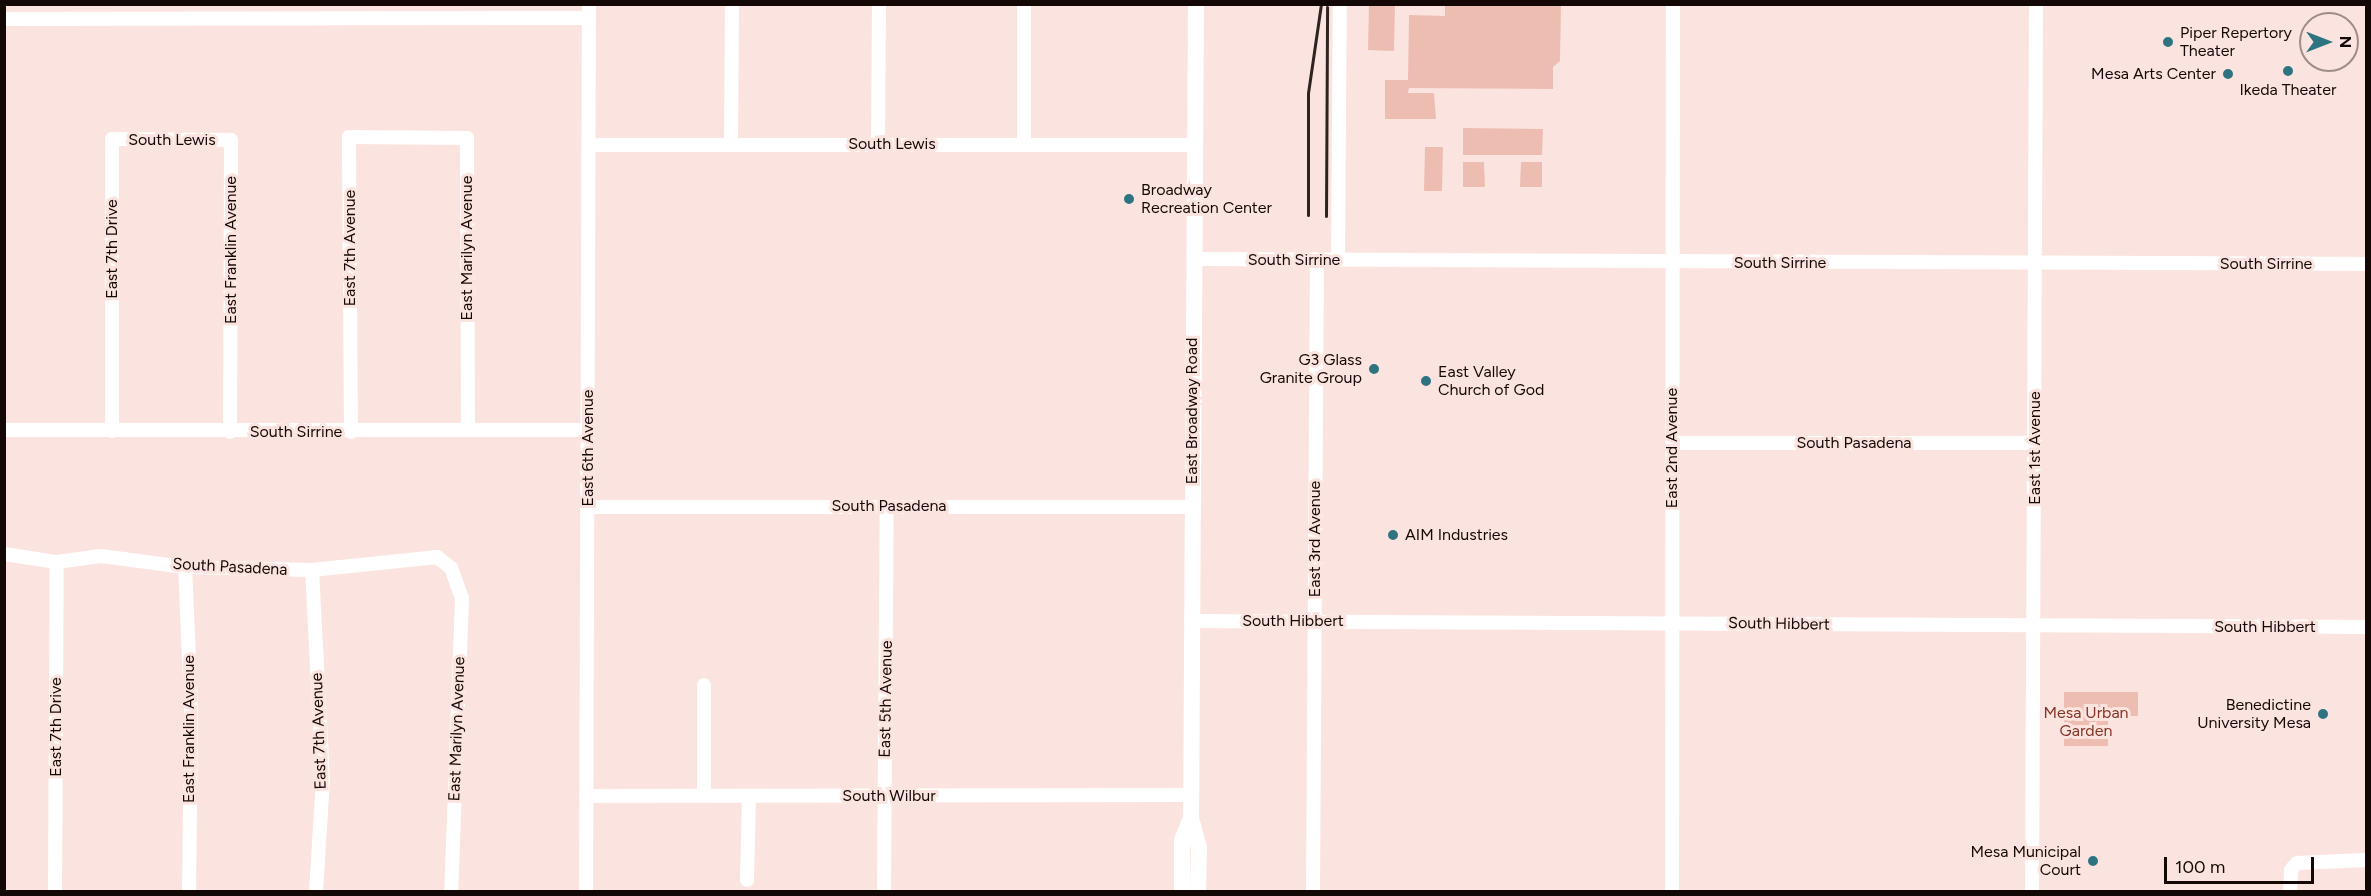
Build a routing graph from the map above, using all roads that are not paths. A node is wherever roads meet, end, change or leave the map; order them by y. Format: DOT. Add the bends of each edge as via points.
graph roads {
  1 [pos="732,4"];
  2 [pos="879,4"];
  3 [pos="1024,4"];
  4 [pos="1196,4"];
  5 [pos="1340,4"];
  6 [pos="1673,4"];
  7 [pos="2036,4"];
  8 [pos="589,11"];
  9 [pos="4,19"];
  10 [pos="349,137"];
  11 [pos="112,139"];
  12 [pos="231,140"];
  13 [pos="731,144"];
  14 [pos="878,144"];
  15 [pos="1024,144"];
  16 [pos="589,145"];
  17 [pos="1195,145"];
  18 [pos="1194,259"];
  19 [pos="1317,259"];
  20 [pos="1338,259"];
  21 [pos="1672,262"];
  22 [pos="2035,263"];
  23 [pos="2367,264"];
  24 [pos="468,429"];
  25 [pos="4,430"];
  26 [pos="112,430"];
  27 [pos="588,430"];
  28 [pos="230,432"];
  29 [pos="351,432"];
  30 [pos="1672,443"];
  31 [pos="2035,443"];
  32 [pos="888,506"];
  33 [pos="587,507"];
  34 [pos="1192,507"];
  35 [pos="4,554"];
  36 [pos="57,562"];
  37 [pos="185,567"];
  38 [pos="451,568"];
  39 [pos="312,570"];
  40 [pos="1191,621"];
  41 [pos="1315,621"];
  42 [pos="1672,623"];
  43 [pos="2034,626"];
  44 [pos="2367,627"];
  45 [pos="704,684"];
  46 [pos="1191,795"];
  47 [pos="586,796"];
  48 [pos="704,796"];
  49 [pos="749,796"];
  50 [pos="885,796"];
  51 [pos="1191,818"];
  52 [pos="2366,861"];
  53 [pos="747,880"];
  54 [pos="55,891"];
  55 [pos="189,891"];
  56 [pos="316,891"];
  57 [pos="451,891"];
  58 [pos="586,891"];
  59 [pos="884,891"];
  60 [pos="1182,891"];
  61 [pos="1198,891"];
  62 [pos="1313,891"];
  63 [pos="1672,891"];
  64 [pos="2032,891"];
  65 [pos="2290,891"];
  1 -- 13 [label="street"];
  2 -- 14 [label="street"];
  3 -- 15 [label="street"];
  4 -- 17 [label="main road, East Broadway Road"];
  5 -- 20 [label="street"];
  6 -- 21 [label="street, East 2nd Avenue"];
  7 -- 22 [label="street, East 1st Avenue"];
  8 -- 9 [label="street"];
  8 -- 16 [label="street, East 6th Avenue"];
  10 -- 24 [label="street, East Marilyn Avenue" via="467,138"];
  10 -- 29 [label="street, East 7th Avenue"];
  11 -- 12 [label="street, South Lewis"];
  11 -- 26 [label="street, East 7th Drive"];
  12 -- 28 [label="street, East Franklin Avenue"];
  13 -- 14 [label="street, South Lewis"];
  13 -- 16 [label="street, South Lewis"];
  14 -- 15 [label="street, South Lewis"];
  15 -- 17 [label="street, South Lewis"];
  16 -- 27 [label="street, East 6th Avenue"];
  17 -- 18 [label="main road, East Broadway Road"];
  18 -- 19 [label="street, South Sirrine"];
  18 -- 34 [label="main road, East Broadway Road"];
  19 -- 20 [label="street, South Sirrine"];
  19 -- 41 [label="street, East 3rd Avenue"];
  20 -- 21 [label="street, South Sirrine"];
  21 -- 22 [label="street, South Sirrine"];
  21 -- 30 [label="street, East 2nd Avenue"];
  22 -- 23 [label="street, South Sirrine"];
  22 -- 31 [label="street, East 1st Avenue"];
  24 -- 27 [label="street, South Sirrine"];
  24 -- 29 [label="street, South Sirrine"];
  25 -- 26 [label="street, South Sirrine"];
  26 -- 28 [label="street, South Sirrine"];
  27 -- 33 [label="street, East 6th Avenue"];
  28 -- 29 [label="street, South Sirrine"];
  30 -- 31 [label="street, South Pasadena"];
  30 -- 42 [label="street, East 2nd Avenue"];
  31 -- 43 [label="street, East 1st Avenue"];
  32 -- 33 [label="street, South Pasadena"];
  32 -- 34 [label="street, South Pasadena"];
  32 -- 50 [label="street, East 5th Avenue"];
  33 -- 47 [label="street, East 6th Avenue"];
  34 -- 40 [label="main road, East Broadway Road"];
  35 -- 36 [label="street, South Pasadena"];
  36 -- 37 [label="street, South Pasadena" via="101,556"];
  36 -- 54 [label="street, East 7th Drive"];
  37 -- 39 [label="street, South Pasadena"];
  37 -- 55 [label="street, East Franklin Avenue" via="191,706"];
  38 -- 39 [label="street, South Pasadena" via="437,557"];
  38 -- 57 [label="street, East Marilyn Avenue" via="462,598"];
  39 -- 56 [label="street, East 7th Avenue" via="323,778"];
  40 -- 41 [label="street, South Hibbert"];
  40 -- 46 [label="main road, East Broadway Road"];
  41 -- 42 [label="street, South Hibbert"];
  41 -- 62 [label="street, East 3rd Avenue"];
  42 -- 43 [label="street, South Hibbert"];
  42 -- 63 [label="street, East 2nd Avenue"];
  43 -- 44 [label="street, South Hibbert"];
  43 -- 64 [label="street, East 1st Avenue"];
  45 -- 48 [label="street"];
  46 -- 50 [label="street, South Wilbur"];
  46 -- 51 [label="main road, East Broadway Road"];
  47 -- 48 [label="street, South Wilbur"];
  47 -- 58 [label="street, East 6th Avenue"];
  48 -- 49 [label="street, South Wilbur"];
  49 -- 50 [label="street, South Wilbur"];
  49 -- 53 [label="street"];
  50 -- 59 [label="street, East 5th Avenue"];
  51 -- 60 [label="main road, East Broadway Road" via="1182,840"];
  51 -- 61 [label="main road, East Broadway Road" via="1199,847"];
  52 -- 65 [label="street" via="2297,863 2291,870"];
}
